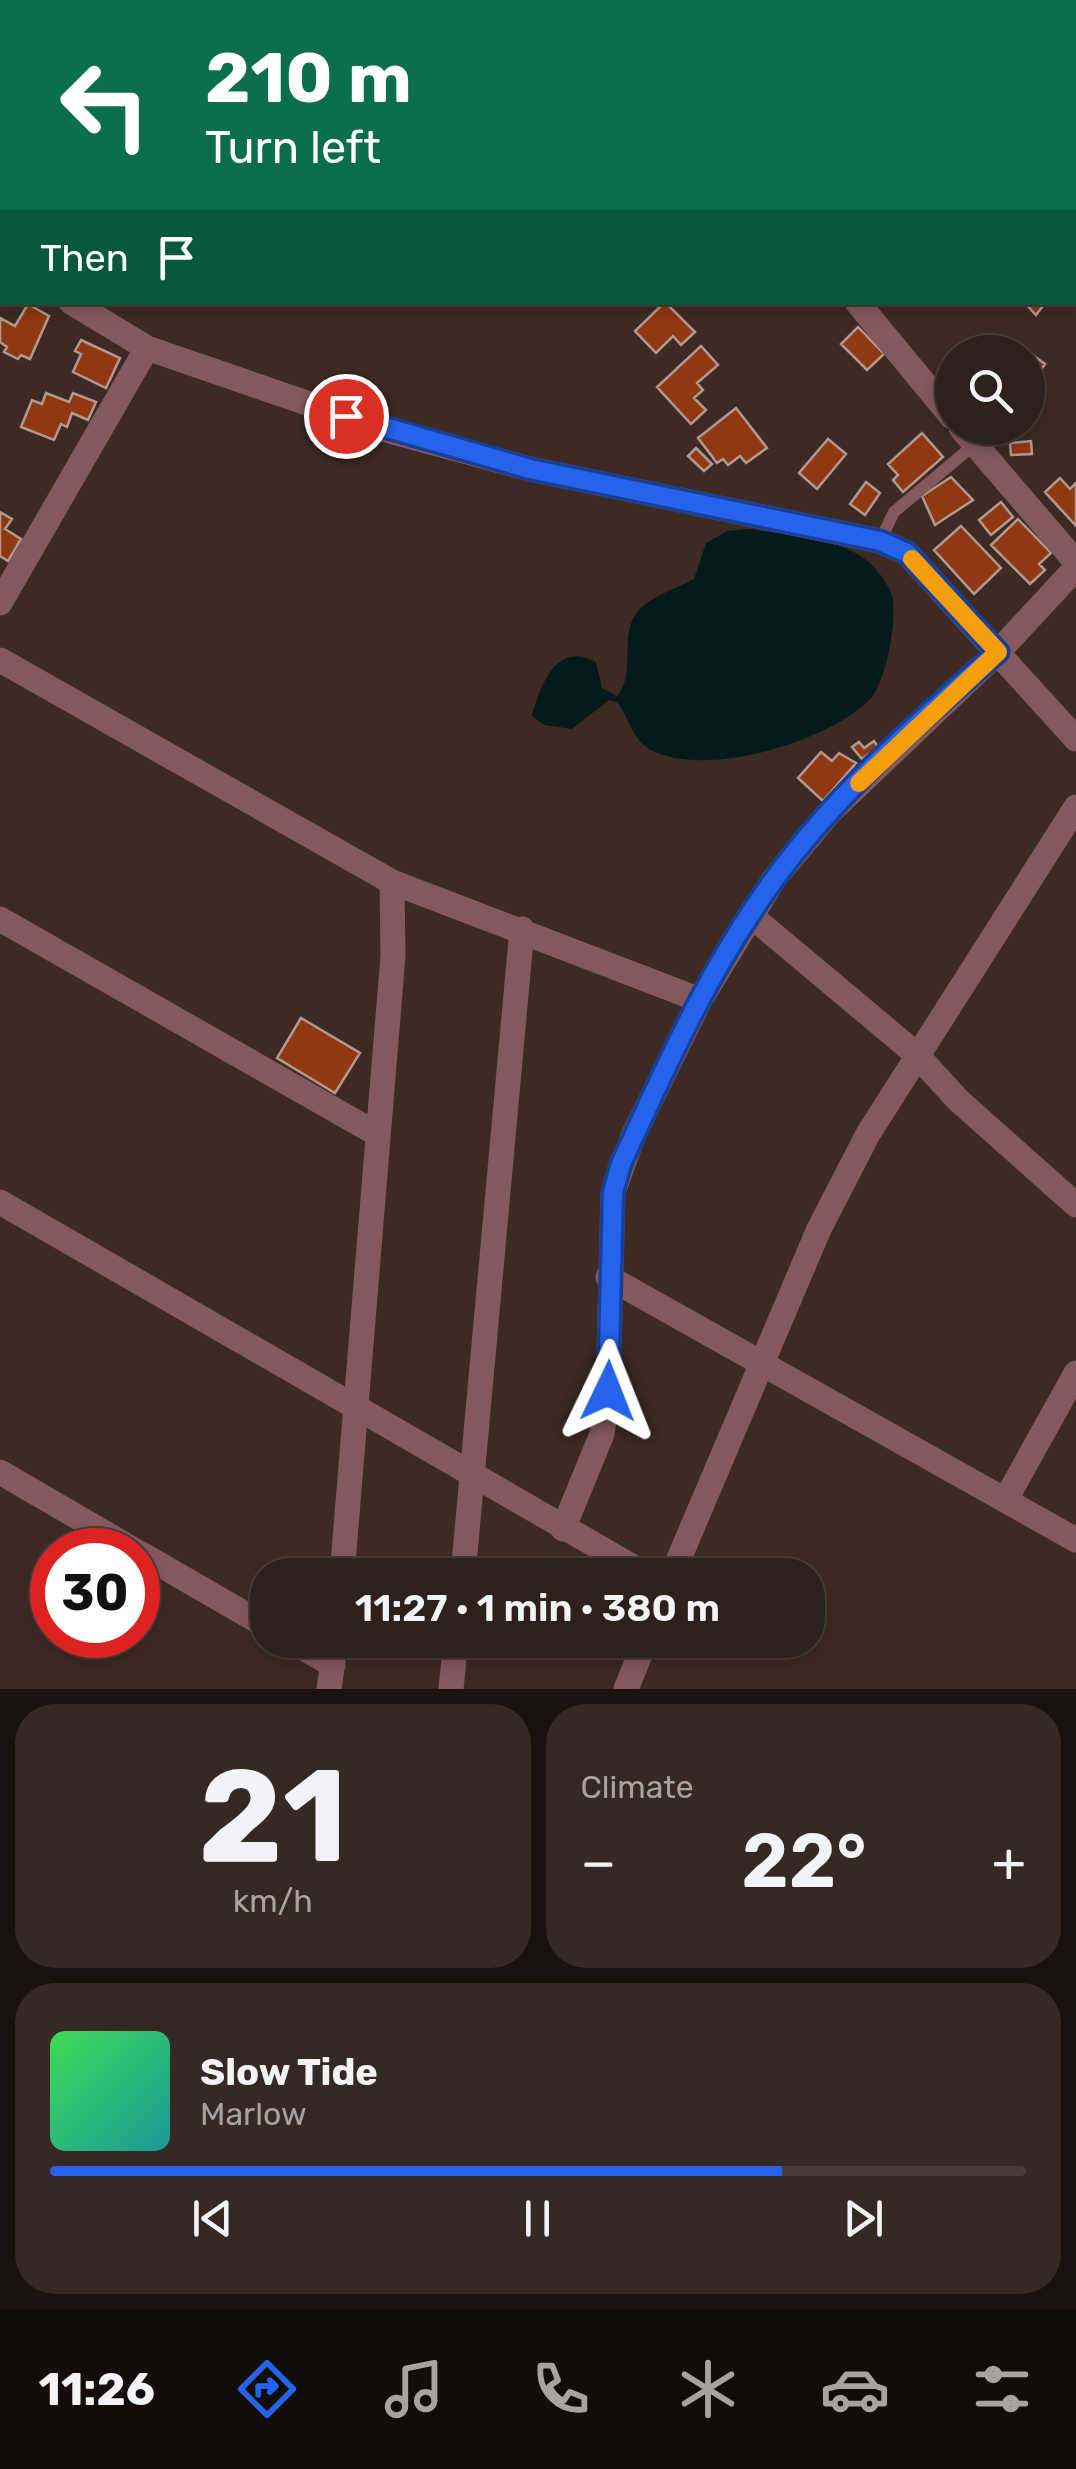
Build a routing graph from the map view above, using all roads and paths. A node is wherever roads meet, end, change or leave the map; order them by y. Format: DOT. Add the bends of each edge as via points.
graph roads {
  1 [pos="76,305"];
  2 [pos="859,305"];
  3 [pos="147,348"];
  4 [pos="935,397"];
  5 [pos="959,445"];
  6 [pos="976,445"];
  7 [pos="880,541"];
  8 [pos="1076,565"];
  9 [pos="0,603"];
  10 [pos="998,652"];
  11 [pos="0,660"];
  12 [pos="1076,739"];
  13 [pos="1076,807"];
  14 [pos="392,882"];
  15 [pos="750,915"];
  16 [pos="0,919"];
  17 [pos="522,929"];
  18 [pos="700,1000"];
  19 [pos="916,1054"];
  20 [pos="376,1134"];
  21 [pos="0,1202"];
  22 [pos="1076,1205"];
  23 [pos="608,1278"];
  24 [pos="761,1363"];
  25 [pos="1076,1373"];
  26 [pos="356,1407"];
  27 [pos="0,1472"];
  28 [pos="472,1478"];
  29 [pos="1006,1499"];
  30 [pos="96,1528"];
  31 [pos="563,1529"];
  32 [pos="1076,1540"];
  33 [pos="343,1558"];
  34 [pos="465,1558"];
  35 [pos="617,1558"];
  36 [pos="679,1558"];
  37 [pos="160,1565"];
  38 [pos="250,1618"];
  39 [pos="454,1658"];
  40 [pos="639,1658"];
  41 [pos="451,1689"];
  42 [pos="626,1689"];
  1 -- 3 [label="street"];
  2 -- 4 [label="street"];
  3 -- 7 [label="street" via="382,430"];
  3 -- 9 [label="street"];
  5 -- 7 [label="lane" via="894,512"];
  6 -- 8 [label="street"];
  7 -- 10 [label="street" via="907,553"];
  8 -- 10 [label="street"];
  10 -- 12 [label="street"];
  10 -- 15 [label="street" via="829,814"];
  11 -- 14 [label="street"];
  13 -- 19 [label="street"];
  14 -- 17 [label="street"];
  14 -- 20 [label="street" via="393,956"];
  15 -- 18 [label="street"];
  15 -- 19 [label="street"];
  16 -- 20 [label="street"];
  17 -- 18 [label="street"];
  17 -- 28 [label="street"];
  18 -- 23 [label="street" via="621,1164"];
  19 -- 22 [label="street"];
  19 -- 24 [label="street" via="820,1228"];
  20 -- 26 [label="street"];
  21 -- 26 [label="street"];
  23 -- 24 [label="street"];
  23 -- 31 [label="street" via="612,1318 602,1434"];
  24 -- 29 [label="street"];
  24 -- 36 [label="street"];
  25 -- 29 [label="street"];
  26 -- 28 [label="street"];
  26 -- 33 [label="street"];
  27 -- 30 [label="street"];
  28 -- 31 [label="street"];
  28 -- 34 [label="street"];
  29 -- 32 [label="street"];
  31 -- 35 [label="street"];
  37 -- 38 [label="street"];
  39 -- 41 [label="street"];
  40 -- 42 [label="street"];
}
